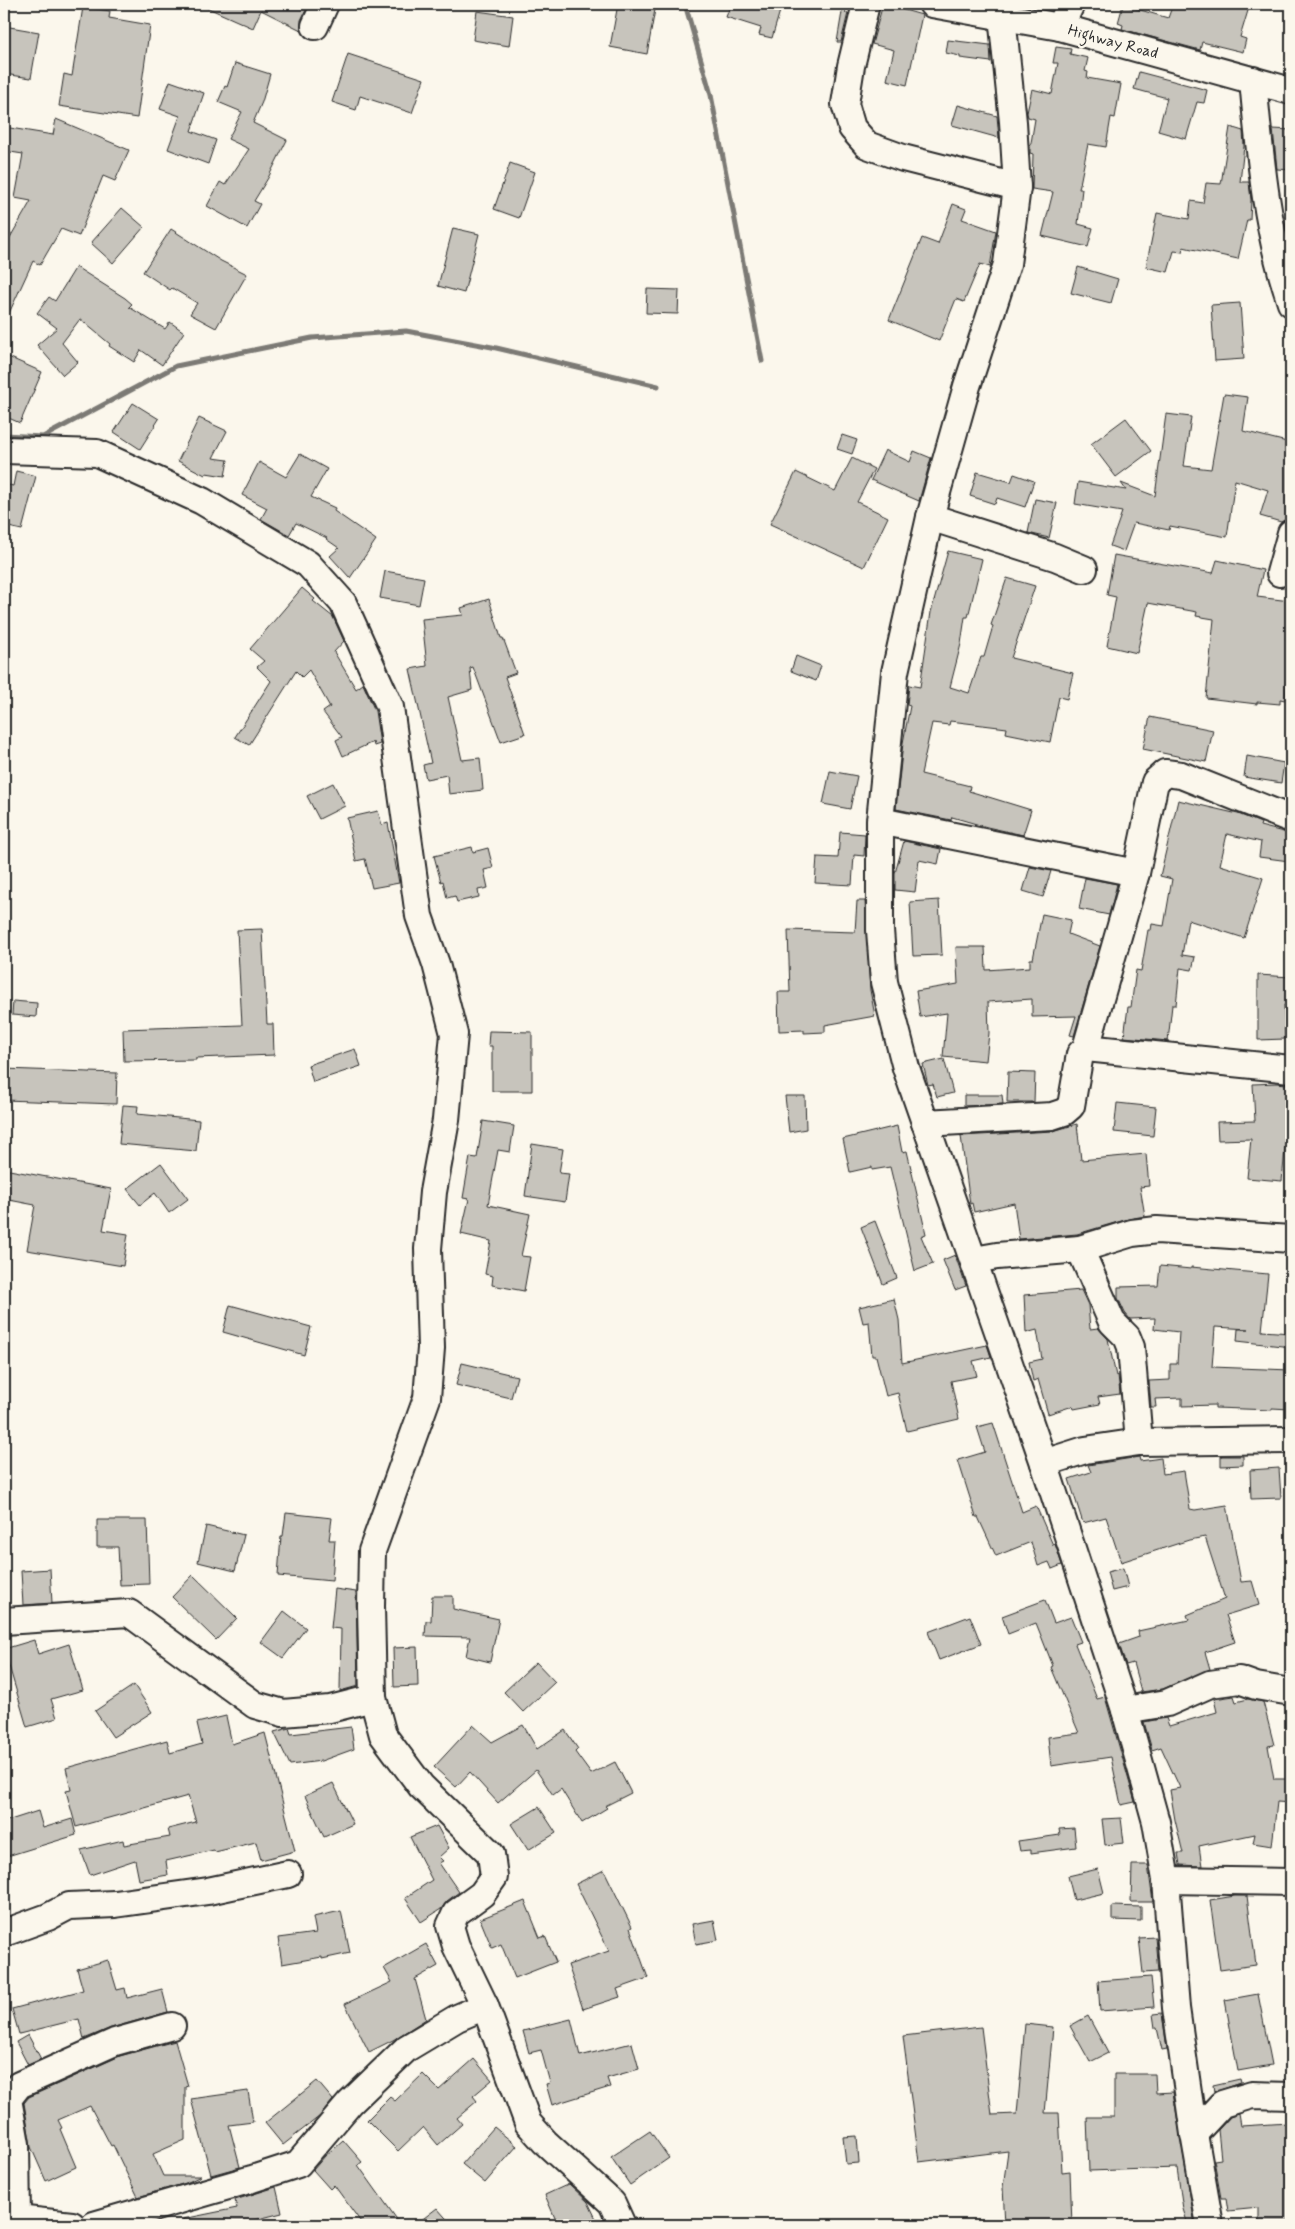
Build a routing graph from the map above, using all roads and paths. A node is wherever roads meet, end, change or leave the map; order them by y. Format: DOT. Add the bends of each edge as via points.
graph roads {
  1 [pos="866,4"];
  2 [pos="932,4"];
  3 [pos="1071,4"];
  4 [pos="1002,16"];
  5 [pos="1060,27"];
  6 [pos="1254,80"];
  7 [pos="1289,83"];
  8 [pos="1017,187"];
  9 [pos="1291,303"];
  10 [pos="4,450"];
  11 [pos="930,518"];
  12 [pos="1291,533"];
  13 [pos="1084,569"];
  14 [pos="1280,573"];
  15 [pos="1291,819"];
  16 [pos="880,821"];
  17 [pos="1136,873"];
  18 [pos="1086,1048"];
  19 [pos="1291,1069"];
  20 [pos="925,1123"];
  21 [pos="1291,1239"];
  22 [pos="1080,1249"];
  23 [pos="974,1260"];
  24 [pos="1291,1440"];
  25 [pos="1139,1442"];
  26 [pos="1044,1463"];
  27 [pos="4,1621"];
  28 [pos="1291,1692"];
  29 [pos="373,1698"];
  30 [pos="1125,1710"];
  31 [pos="288,1874"];
  32 [pos="1166,1880"];
  33 [pos="1291,1882"];
  34 [pos="4,1933"];
  35 [pos="485,2006"];
  36 [pos="172,2026"];
  37 [pos="1291,2096"];
  38 [pos="1194,2134"];
  39 [pos="11,2220"];
  40 [pos="72,2225"];
  41 [pos="94,2225"];
  42 [pos="622,2225"];
  43 [pos="1210,2225"];
  1 -- 8 [label="street" via="845,104 852,128 867,146"];
  2 -- 4 [label="street, Highway Road"];
  3 -- 5 [label="street"];
  4 -- 5 [label="street, Highway Road"];
  4 -- 8 [label="street"];
  5 -- 6 [label="street, Highway Road"];
  6 -- 7 [label="street, Highway Road"];
  6 -- 9 [label="street" via="1269,221"];
  8 -- 11 [label="street" via="1007,264 967,386"];
  10 -- 29 [label="street" via="97,453 202,501 308,564 344,603 390,707 419,916 436,964 454,1034 428,1249 430,1348 427,1398 372,1551"];
  11 -- 13 [label="street"];
  11 -- 16 [label="street" via="895,672"];
  12 -- 14 [label="street"];
  15 -- 17 [label="street" via="1166,773 1155,782"];
  16 -- 17 [label="street"];
  16 -- 20 [label="street" via="880,930 884,982 906,1068"];
  17 -- 18 [label="street"];
  18 -- 19 [label="street"];
  18 -- 20 [label="street" via="1080,1054 1071,1106 1064,1112 1052,1116"];
  20 -- 23 [label="street"];
  21 -- 22 [label="street" via="1157,1230 1132,1233"];
  22 -- 23 [label="street"];
  22 -- 25 [label="street" via="1112,1322 1127,1337 1131,1347"];
  23 -- 26 [label="street"];
  24 -- 25 [label="street"];
  25 -- 26 [label="street" via="1085,1450"];
  26 -- 30 [label="street"];
  27 -- 29 [label="street" via="129,1613 254,1705 282,1713 330,1709"];
  28 -- 30 [label="street" via="1239,1680 1210,1684 1167,1703"];
  29 -- 35 [label="street" via="383,1735 421,1786 491,1854 494,1877 482,1894 456,1913 450,1926 456,1946"];
  30 -- 32 [label="street" via="1156,1822"];
  31 -- 34 [label="street" via="208,1891 115,1904 69,1906"];
  32 -- 33 [label="street"];
  32 -- 38 [label="street" via="1176,2008"];
  35 -- 41 [label="street" via="456,2018 408,2048 350,2103 298,2164"];
  35 -- 42 [label="street" via="528,2123 612,2203"];
  36 -- 39 [label="street" via="115,2042 19,2084 8,2099 16,2144"];
  37 -- 38 [label="street" via="1252,2095 1222,2104"];
  38 -- 43 [label="street"];
  39 -- 40 [label="street"];
}
